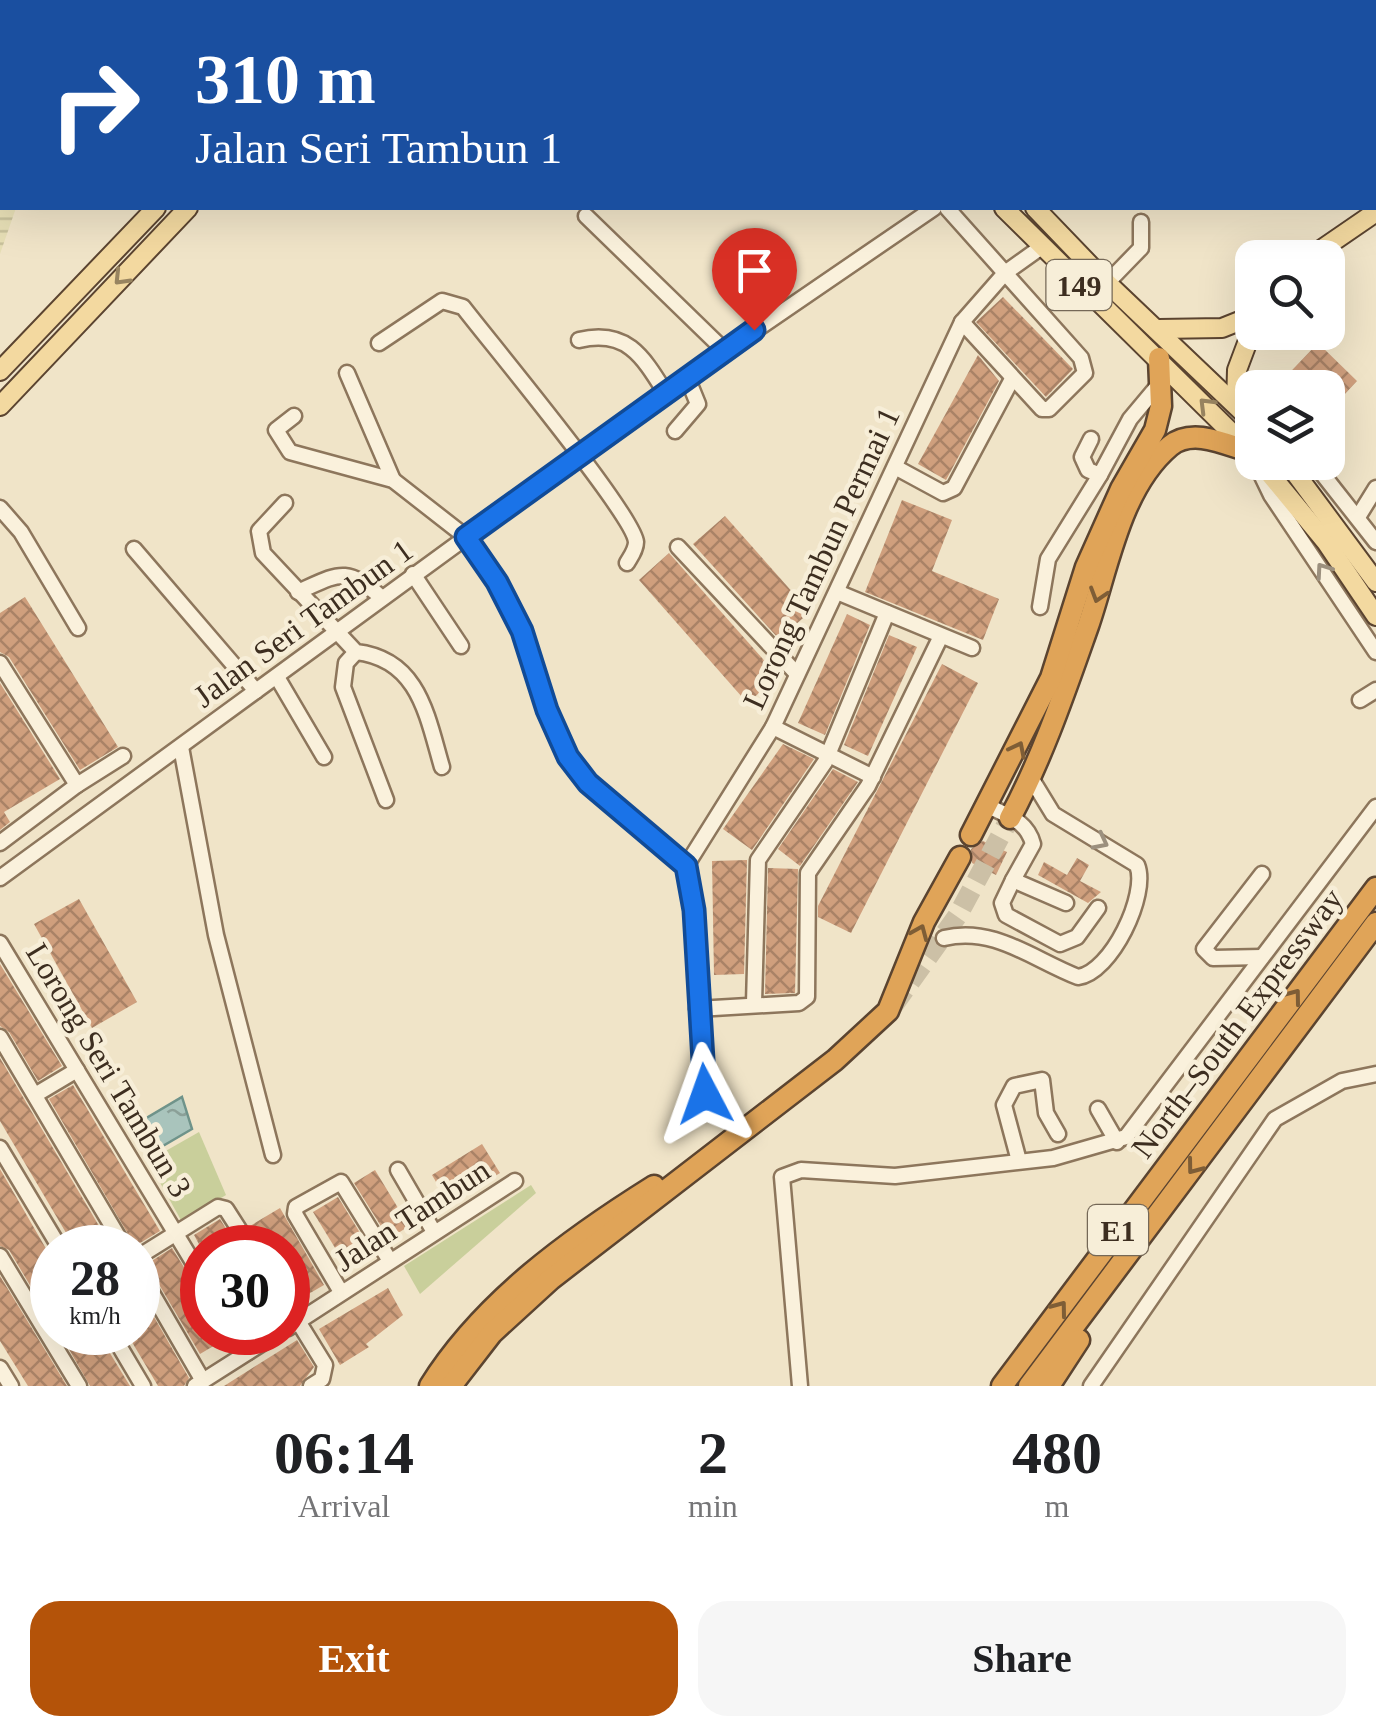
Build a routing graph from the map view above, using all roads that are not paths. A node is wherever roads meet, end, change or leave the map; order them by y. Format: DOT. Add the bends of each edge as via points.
graph roads {
  1 [pos="154,210"];
  2 [pos="186,210"];
  3 [pos="931,210"];
  4 [pos="949,210"];
  5 [pos="1006,210"];
  6 [pos="1036,210"];
  7 [pos="1376,212"];
  8 [pos="586,216"];
  9 [pos="1140,222"];
  10 [pos="1336,240"];
  11 [pos="1040,248"];
  12 [pos="1005,273"];
  13 [pos="1106,283"];
  14 [pos="962,322"];
  15 [pos="1235,323"];
  16 [pos="1160,329"];
  17 [pos="579,340"];
  18 [pos="380,343"];
  19 [pos="725,351"];
  20 [pos="1159,358"];
  21 [pos="0,372"];
  22 [pos="348,373"];
  23 [pos="686,377"];
  24 [pos="1012,379"];
  25 [pos="1162,381"];
  26 [pos="664,392"];
  27 [pos="1235,403"];
  28 [pos="0,406"];
  29 [pos="294,416"];
  30 [pos="675,431"];
  31 [pos="1235,437"];
  32 [pos="1091,439"];
  33 [pos="1235,450"];
  34 [pos="580,457"];
  35 [pos="895,467"];
  36 [pos="1100,475"];
  37 [pos="394,480"];
  38 [pos="1264,480"];
  39 [pos="1286,480"];
  40 [pos="1291,480"];
  41 [pos="1327,480"];
  42 [pos="1292,484"];
  43 [pos="1376,488"];
  44 [pos="284,503"];
  45 [pos="0,508"];
  46 [pos="1358,518"];
  47 [pos="466,537"];
  48 [pos="1376,542"];
  49 [pos="678,547"];
  50 [pos="134,549"];
  51 [pos="627,563"];
  52 [pos="414,574"];
  53 [pos="1376,582"];
  54 [pos="298,592"];
  55 [pos="838,592"];
  56 [pos="382,598"];
  57 [pos="1040,607"];
  58 [pos="886,613"];
  59 [pos="1376,616"];
  60 [pos="78,628"];
  61 [pos="339,632"];
  62 [pos="940,636"];
  63 [pos="461,646"];
  64 [pos="972,648"];
  65 [pos="356,652"];
  66 [pos="1376,652"];
  67 [pos="0,663"];
  68 [pos="797,674"];
  69 [pos="277,677"];
  70 [pos="1376,690"];
  71 [pos="256,692"];
  72 [pos="1360,700"];
  73 [pos="773,727"];
  74 [pos="180,746"];
  75 [pos="828,755"];
  76 [pos="123,756"];
  77 [pos="324,757"];
  78 [pos="442,767"];
  79 [pos="873,776"];
  80 [pos="1031,778"];
  81 [pos="77,785"];
  82 [pos="386,800"];
  83 [pos="988,806"];
  84 [pos="1376,806"];
  85 [pos="1010,818"];
  86 [pos="971,835"];
  87 [pos="0,843"];
  88 [pos="960,857"];
  89 [pos="686,866"];
  90 [pos="1262,874"];
  91 [pos="0,878"];
  92 [pos="1013,880"];
  93 [pos="1376,888"];
  94 [pos="1066,903"];
  95 [pos="1098,908"];
  96 [pos="1376,923"];
  97 [pos="944,938"];
  98 [pos="0,943"];
  99 [pos="1262,958"];
  100 [pos="754,1003"];
  101 [pos="697,1009"];
  102 [pos="0,1037"];
  103 [pos="77,1070"];
  104 [pos="1376,1074"];
  105 [pos="36,1094"];
  106 [pos="705,1094"];
  107 [pos="1098,1109"];
  108 [pos="1058,1134"];
  109 [pos="1117,1142"];
  110 [pos="722,1144"];
  111 [pos="0,1148"];
  112 [pos="273,1155"];
  113 [pos="1019,1162"];
  114 [pos="398,1170"];
  115 [pos="515,1181"];
  116 [pos="46,1225"];
  117 [pos="112,1225"];
  118 [pos="190,1225"];
  119 [pos="235,1225"];
  120 [pos="180,1231"];
  121 [pos="434,1232"];
  122 [pos="176,1233"];
  123 [pos="180,1240"];
  124 [pos="160,1243"];
  125 [pos="1,1260"];
  126 [pos="390,1261"];
  127 [pos="1118,1268"];
  128 [pos="341,1292"];
  129 [pos="160,1310"];
  130 [pos="310,1313"];
  131 [pos="310,1347"];
  132 [pos="125,1355"];
  133 [pos="243,1355"];
  134 [pos="0,1368"];
  135 [pos="199,1383"];
  136 [pos="11,1386"];
  137 [pos="79,1386"];
  138 [pos="143,1386"];
  139 [pos="310,1386"];
  140 [pos="430,1386"];
  141 [pos="451,1386"];
  142 [pos="800,1386"];
  143 [pos="1002,1386"];
  144 [pos="1029,1386"];
  145 [pos="1049,1386"];
  146 [pos="1091,1386"];
  1 -- 21 [label="main road"];
  2 -- 28 [label="main road, one-way"];
  3 -- 19 [label="street, Jalan Seri Tambun 1"];
  4 -- 12 [label="street"];
  5 -- 11 [label="main road, 149"];
  6 -- 13 [label="main road, 149"];
  7 -- 10 [label="main road"];
  8 -- 19 [label="street"];
  9 -- 13 [label="street" via="1141,248"];
  11 -- 12 [label="street, Lorong Tambun Permai 1"];
  11 -- 20 [label="main road, 149"];
  12 -- 14 [label="street, Lorong Tambun Permai 1"];
  12 -- 24 [label="street" via="1086,369 1049,409 1034,405"];
  13 -- 16 [label="main road, 149"];
  14 -- 24 [label="street"];
  14 -- 35 [label="street, Lorong Tambun Permai 1"];
  15 -- 16 [label="main road"];
  16 -- 27 [label="main road, 149"];
  17 -- 26 [label="street" via="603,334 629,345"];
  18 -- 34 [label="street" via="442,301 462,307"];
  19 -- 23 [label="street, Jalan Seri Tambun 1"];
  20 -- 25 [label="highway"];
  31 -- 20 [label="main road, 149, one-way"];
  22 -- 37 [label="street"];
  23 -- 26 [label="street, Jalan Seri Tambun 1"];
  23 -- 30 [label="street" via="697,408"];
  24 -- 35 [label="street" via="954,488 943,493"];
  25 -- 36 [label="street" via="1130,420"];
  83 -- 25 [label="highway, one-way" via="1051,678 1100,535 1155,430"];
  26 -- 34 [label="street, Jalan Seri Tambun 1"];
  29 -- 37 [label="street" via="276,430 290,452"];
  32 -- 36 [label="street" via="1084,466"];
  33 -- 80 [label="highway, one-way" via="1207,439 1180,441 1134,494"];
  34 -- 47 [label="street, Jalan Seri Tambun 1"];
  34 -- 51 [label="street" via="633,533 635,550"];
  35 -- 55 [label="street, Lorong Tambun Permai 1"];
  36 -- 57 [label="street" via="1048,559"];
  37 -- 47 [label="street"];
  66 -- 38 [label="street, one-way"];
  39 -- 42 [label="main road, 149"];
  40 -- 42 [label="main road, 149"];
  41 -- 46 [label="street"];
  42 -- 53 [label="main road, 149"];
  42 -- 59 [label="main road, 149"];
  43 -- 46 [label="street"];
  44 -- 54 [label="street" via="259,530 258,543"];
  45 -- 60 [label="street"];
  46 -- 48 [label="street"];
  47 -- 52 [label="street, Jalan Seri Tambun 1"];
  47 -- 89 [label="street" via="522,631 568,757 588,783"];
  49 -- 68 [label="street"];
  50 -- 71 [label="street"];
  52 -- 56 [label="street, Jalan Seri Tambun 1"];
  52 -- 63 [label="street"];
  54 -- 56 [label="street" via="348,574"];
  54 -- 61 [label="street"];
  55 -- 58 [label="street"];
  55 -- 68 [label="street, Lorong Tambun Permai 1"];
  56 -- 61 [label="street, Jalan Seri Tambun 1"];
  58 -- 62 [label="street"];
  58 -- 75 [label="street"];
  61 -- 65 [label="street"];
  61 -- 69 [label="street, Jalan Seri Tambun 1"];
  62 -- 64 [label="street"];
  62 -- 79 [label="street"];
  65 -- 78 [label="street" via="376,654 410,678"];
  65 -- 82 [label="street" via="346,663 344,687"];
  67 -- 81 [label="street"];
  68 -- 73 [label="street, Lorong Tambun Permai 1"];
  69 -- 71 [label="street, Jalan Seri Tambun 1"];
  69 -- 77 [label="street"];
  70 -- 72 [label="street"];
  71 -- 74 [label="street, Jalan Seri Tambun 1"];
  73 -- 75 [label="street"];
  73 -- 89 [label="street, Lorong Tambun Permai 1"];
  74 -- 91 [label="street, Jalan Seri Tambun 1"];
  74 -- 112 [label="street" via="216,935"];
  75 -- 79 [label="street"];
  75 -- 100 [label="street" via="758,860"];
  76 -- 81 [label="street"];
  79 -- 100 [label="street" via="808,873 808,998"];
  80 -- 85 [label="highway"];
  80 -- 97 [label="street, one-way" via="1053,814 1138,865 1141,892 1108,957 1097,971 1078,977 985,936"];
  81 -- 87 [label="street"];
  83 -- 85 [label="street"];
  83 -- 86 [label="highway"];
  84 -- 99 [label="street"];
  85 -- 92 [label="street" via="1026,826 1034,844"];
  110 -- 88 [label="highway, one-way" via="888,1012 924,922"];
  89 -- 101 [label="street"];
  90 -- 99 [label="street" via="1204,950 1214,958"];
  92 -- 94 [label="street"];
  92 -- 95 [label="street" via="1002,903 1006,915 1060,944 1077,937"];
  143 -- 93 [label="highway, North–South Expressway / E1, one-way"];
  96 -- 127 [label="highway, North–South Expressway / E1, one-way"];
  98 -- 103 [label="street, Lorong Seri Tambun 3"];
  99 -- 109 [label="street" via="1138,1128"];
  100 -- 101 [label="street"];
  101 -- 106 [label="street"];
  102 -- 105 [label="street"];
  103 -- 105 [label="street"];
  103 -- 122 [label="street, Lorong Seri Tambun 3"];
  104 -- 146 [label="street" via="1342,1081 1275,1118"];
  105 -- 117 [label="street"];
  107 -- 109 [label="street"];
  108 -- 113 [label="street" via="1046,1113 1042,1080 1014,1086 1004,1105"];
  109 -- 113 [label="street"];
  110 -- 140 [label="highway" via="614,1211 505,1297"];
  110 -- 141 [label="highway" via="518,1309"];
  111 -- 116 [label="street"];
  113 -- 142 [label="street" via="895,1176 801,1170 782,1177"];
  114 -- 121 [label="street"];
  115 -- 121 [label="street, Jalan Tambun"];
  118 -- 119 [label="street" via="222,1206"];
  120 -- 122 [label="street"];
  121 -- 126 [label="street, Jalan Tambun"];
  122 -- 123 [label="street, Lorong Seri Tambun 3"];
  122 -- 124 [label="street"];
  125 -- 137 [label="street"];
  126 -- 128 [label="street, Jalan Tambun"];
  126 -- 128 [label="street" via="341,1182 296,1207"];
  127 -- 144 [label="highway, North–South Expressway / E1"];
  127 -- 145 [label="highway"];
  128 -- 130 [label="street, Jalan Tambun"];
  129 -- 135 [label="street"];
  131 -- 139 [label="street" via="324,1365 322,1378"];
  132 -- 138 [label="street"];
  133 -- 135 [label="street"];
  134 -- 136 [label="street"];
}
